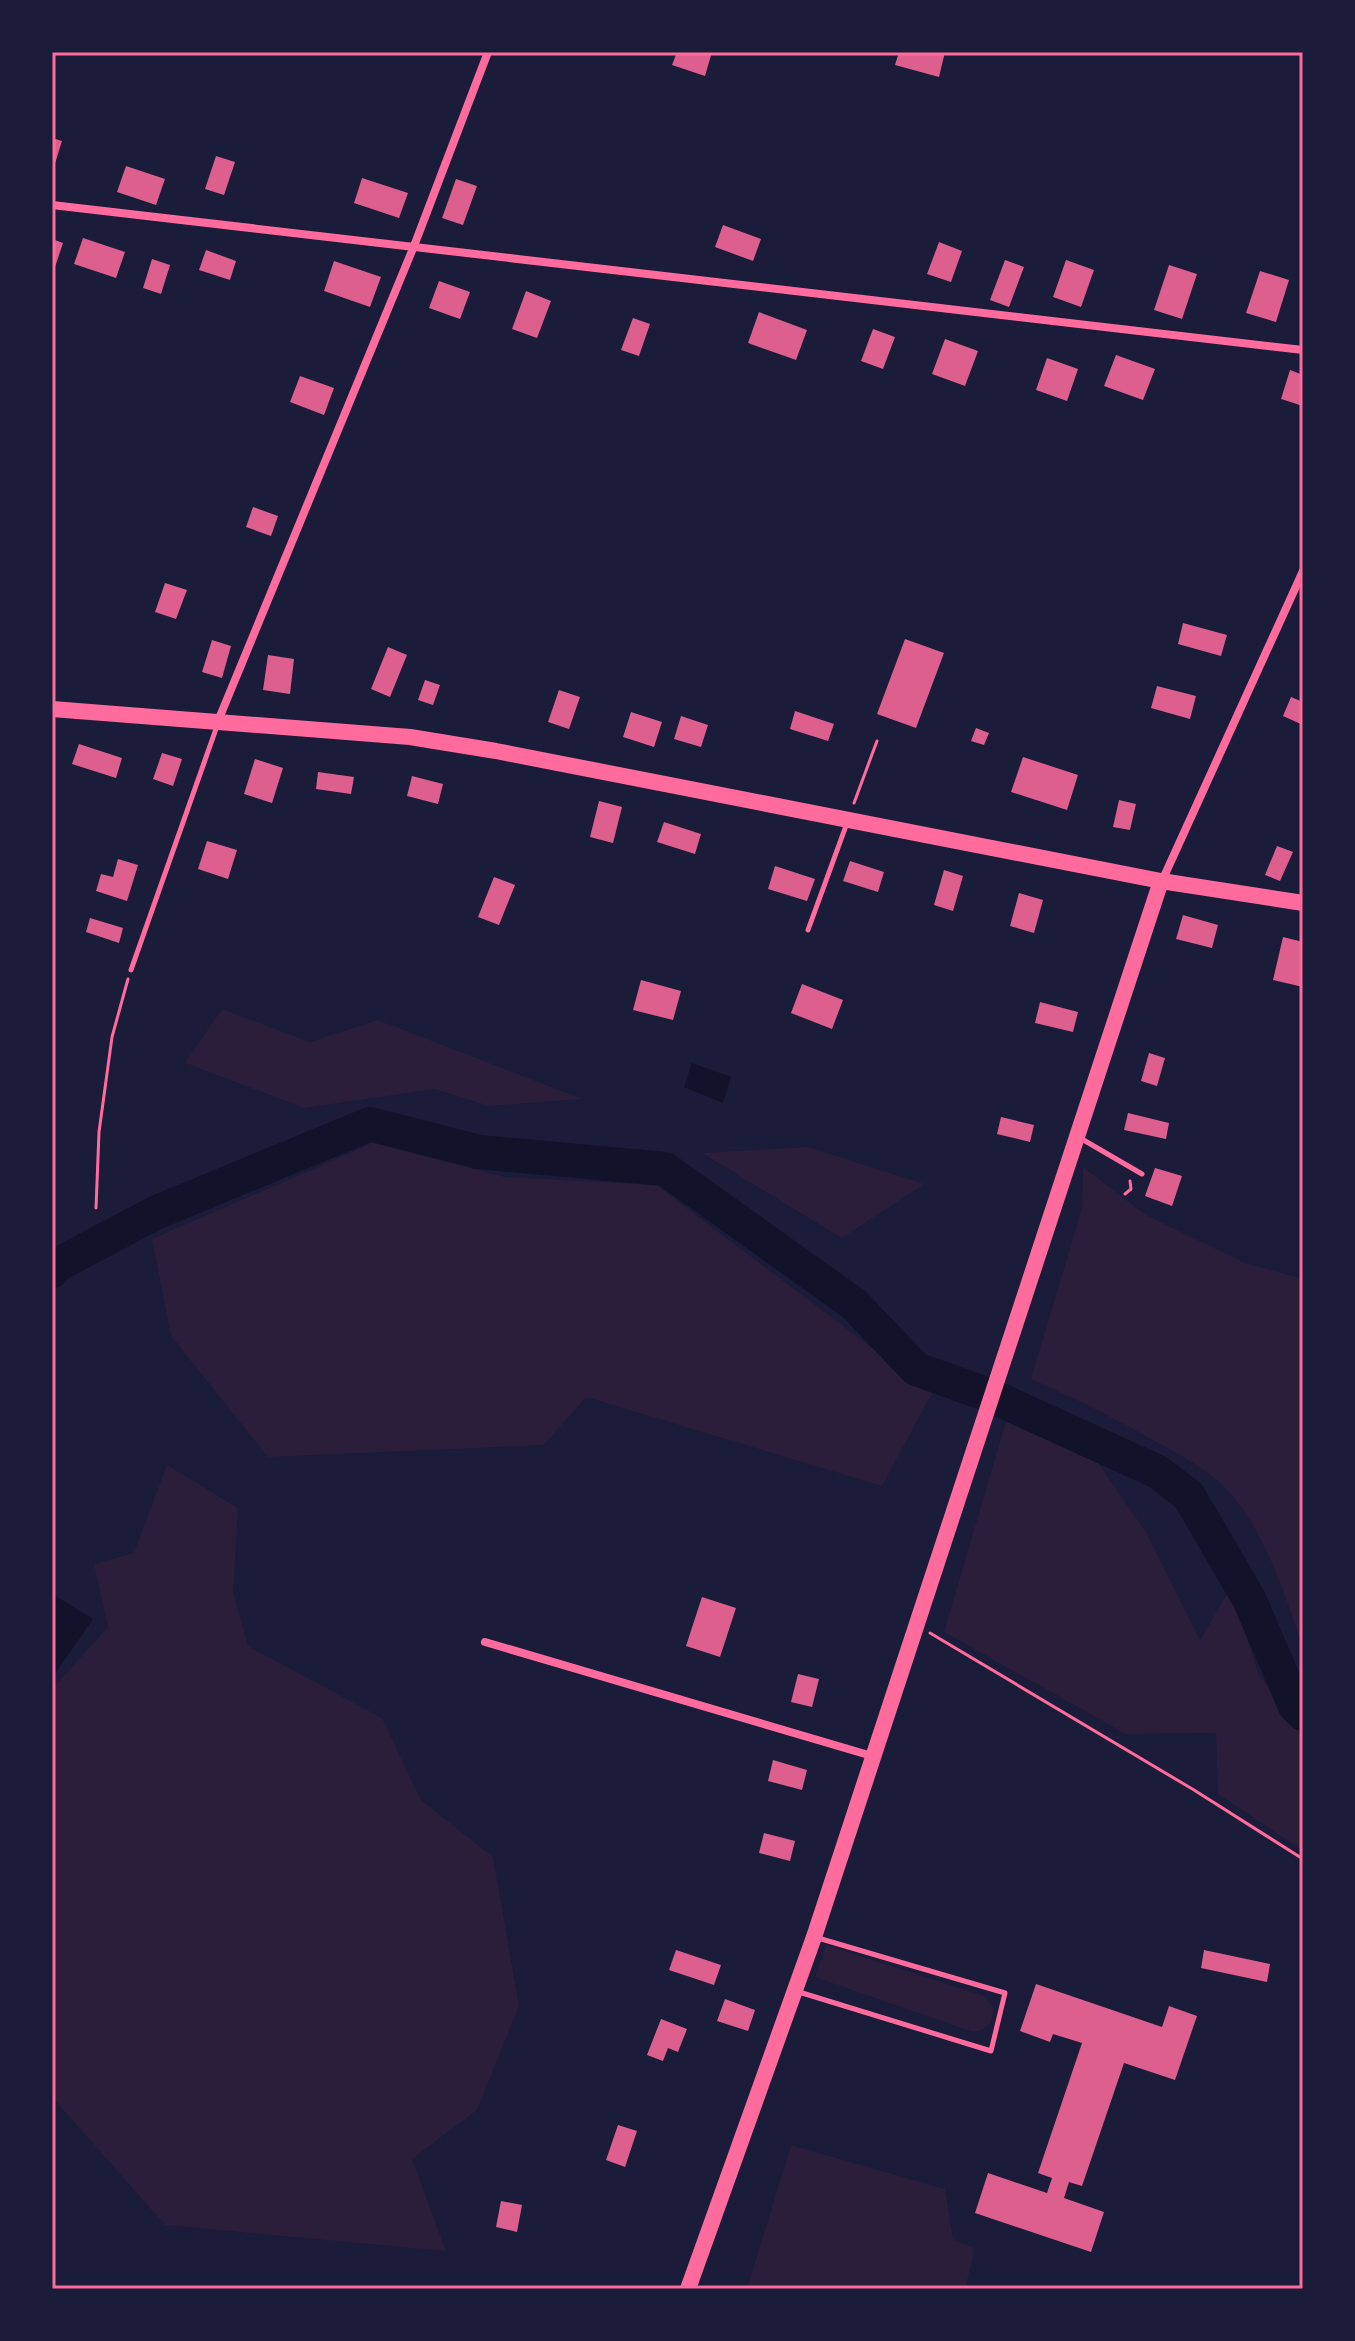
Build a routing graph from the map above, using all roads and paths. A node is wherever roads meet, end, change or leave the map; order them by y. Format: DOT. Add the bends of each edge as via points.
graph roads {
  1 [pos="488,52"];
  2 [pos="52,205"];
  3 [pos="414,246"];
  4 [pos="1303,350"];
  5 [pos="1303,571"];
  6 [pos="52,709"];
  7 [pos="218,721"];
  8 [pos="877,741"];
  9 [pos="847,822"];
  10 [pos="1161,881"];
  11 [pos="1303,903"];
  12 [pos="808,930"];
  13 [pos="131,970"];
  14 [pos="1077,1143"];
  15 [pos="1142,1174"];
  16 [pos="96,1208"];
  17 [pos="917,1625"];
  18 [pos="485,1642"];
  19 [pos="872,1756"];
  20 [pos="1303,1859"];
  21 [pos="814,1937"];
  22 [pos="794,1991"];
  23 [pos="688,2289"];
  1 -- 3 [label="street"];
  2 -- 3 [label="street"];
  3 -- 4 [label="street"];
  3 -- 7 [label="street"];
  5 -- 10 [label="street"];
  6 -- 7 [label="main road"];
  7 -- 9 [label="main road" via="410,737"];
  7 -- 13 [label="lane"];
  8 -- 9 [label="path"];
  9 -- 10 [label="main road"];
  9 -- 12 [label="lane"];
  10 -- 11 [label="main road"];
  10 -- 14 [label="main road"];
  13 -- 16 [label="path" via="112,1037 99,1132"];
  14 -- 15 [label="lane"];
  14 -- 17 [label="main road"];
  17 -- 19 [label="main road"];
  17 -- 20 [label="path"];
  18 -- 19 [label="street"];
  19 -- 21 [label="main road"];
  21 -- 22 [label="main road"];
  21 -- 22 [label="lane" via="1005,1993 991,2051"];
  22 -- 23 [label="main road"];
}
